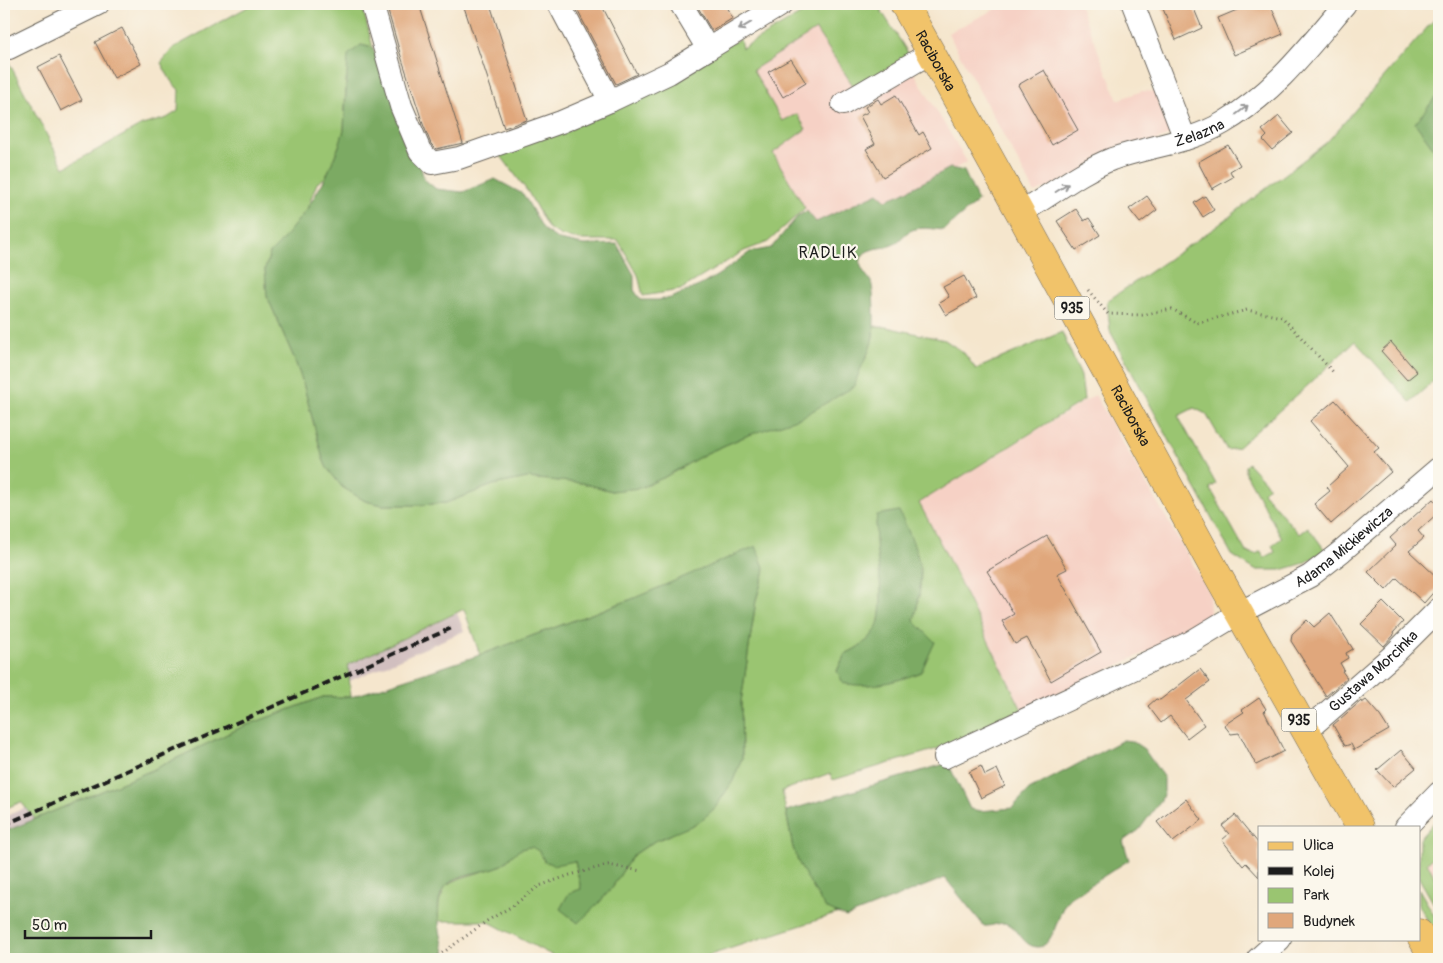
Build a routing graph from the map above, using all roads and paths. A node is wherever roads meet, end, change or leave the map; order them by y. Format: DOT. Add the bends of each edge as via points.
graph roads {
  1 [pos="98,4"];
  2 [pos="372,4"];
  3 [pos="559,4"];
  4 [pos="681,4"];
  5 [pos="782,4"];
  6 [pos="904,4"];
  7 [pos="1133,4"];
  8 [pos="1345,4"];
  9 [pos="9,48"];
  10 [pos="708,48"];
  11 [pos="932,52"];
  12 [pos="610,101"];
  13 [pos="843,104"];
  14 [pos="1185,139"];
  15 [pos="4,186"];
  16 [pos="6,191"];
  17 [pos="1020,213"];
  18 [pos="1086,287"];
  19 [pos="1108,314"];
  20 [pos="1104,318"];
  21 [pos="1335,374"];
  22 [pos="1439,468"];
  23 [pos="1439,608"];
  24 [pos="1239,613"];
  25 [pos="1306,731"];
  26 [pos="945,757"];
  27 [pos="1439,793"];
  28 [pos="1359,826"];
  29 [pos="1407,826"];
  30 [pos="641,871"];
  31 [pos="1420,935"];
  32 [pos="1279,940"];
  33 [pos="434,959"];
  34 [pos="1258,959"];
  35 [pos="1434,959"];
  1 -- 9 [label="street"];
  2 -- 12 [label="street" via="401,106 420,151 432,163 459,158"];
  3 -- 12 [label="street"];
  4 -- 10 [label="street"];
  5 -- 10 [label="street, one-way"];
  6 -- 11 [label="main road, Raciborska / 935"];
  7 -- 14 [label="street"];
  14 -- 8 [label="street, Żelazna, one-way" via="1222,124 1265,92 1283,76"];
  10 -- 12 [label="street" via="669,73"];
  11 -- 13 [label="street"];
  11 -- 17 [label="main road, Raciborska / 935"];
  17 -- 14 [label="street, Żelazna, one-way" via="1112,160"];
  15 -- 16 [label="path"];
  17 -- 24 [label="main road, Raciborska / 935"];
  18 -- 19 [label="path"];
  19 -- 20 [label="path"];
  19 -- 21 [label="path" via="1142,315 1172,309 1197,324 1247,310 1282,317"];
  22 -- 24 [label="street, Adama Mickiewicza" via="1310,576"];
  23 -- 25 [label="street, Gustawa Morcinka" via="1392,656"];
  24 -- 25 [label="main road, Raciborska / 935"];
  24 -- 26 [label="street, Adama Mickiewicza" via="1191,642"];
  25 -- 28 [label="main road, Raciborska / 935"];
  27 -- 29 [label="street"];
  30 -- 33 [label="path" via="608,865 539,886"];
  31 -- 35 [label="main road"];
  32 -- 34 [label="street"];
}
